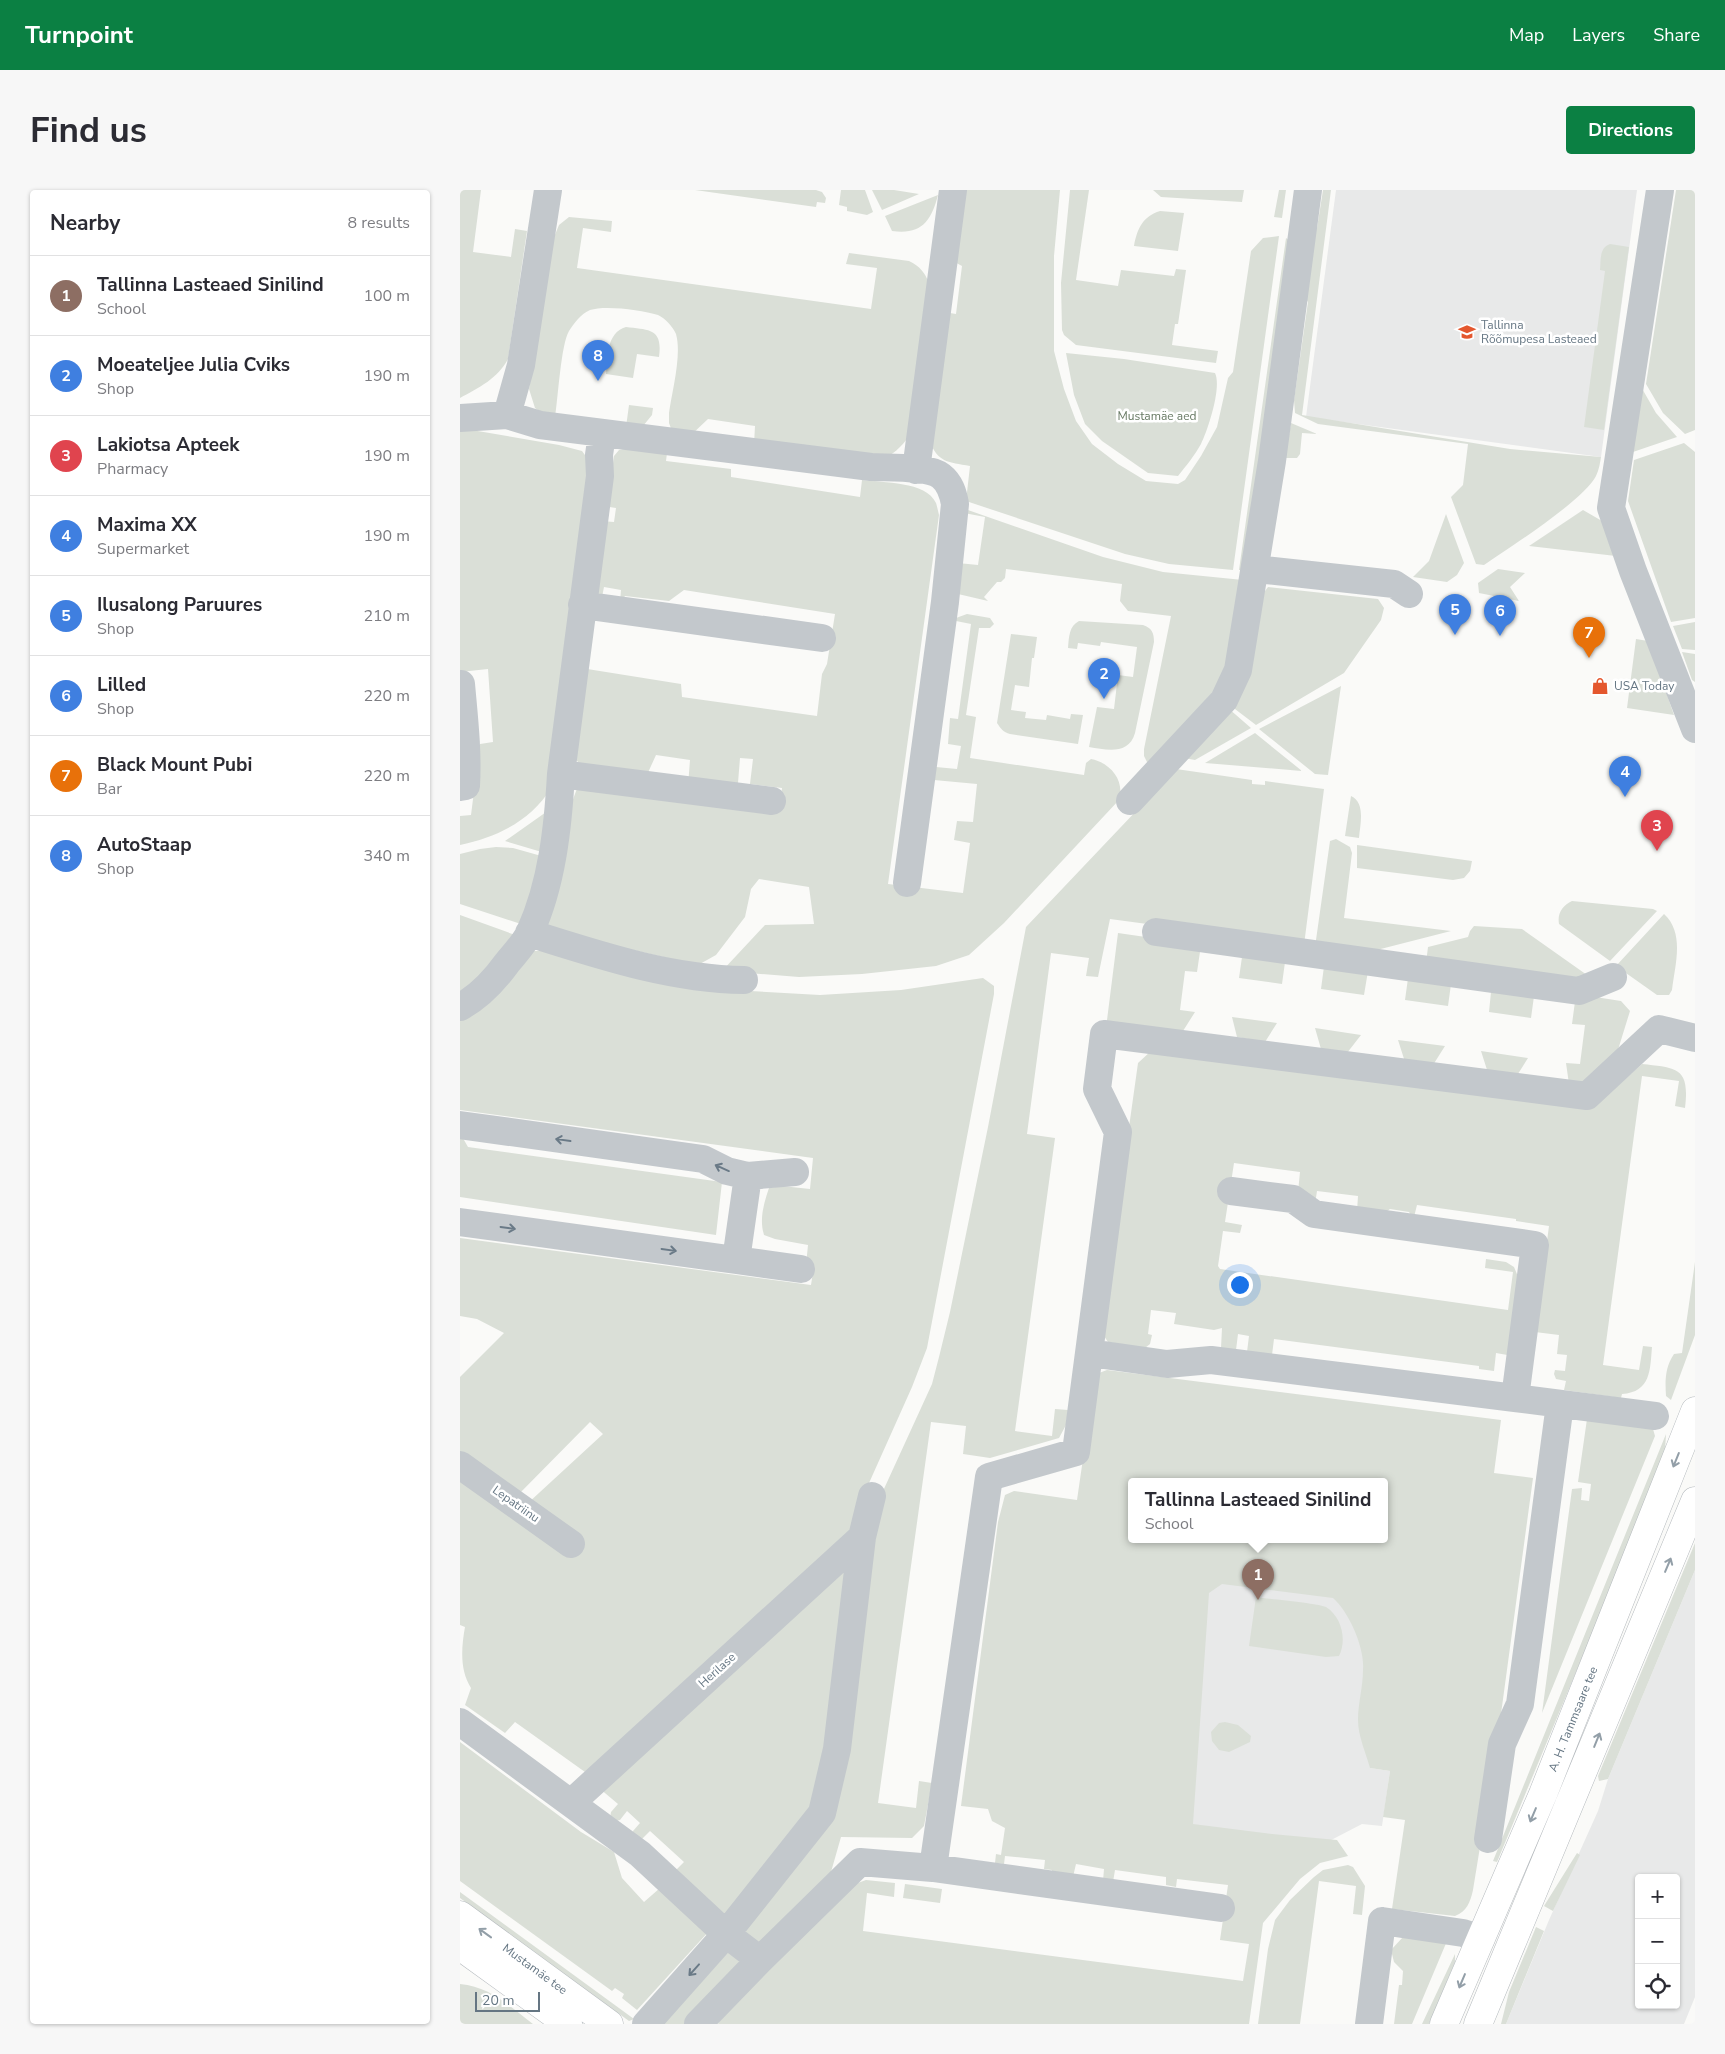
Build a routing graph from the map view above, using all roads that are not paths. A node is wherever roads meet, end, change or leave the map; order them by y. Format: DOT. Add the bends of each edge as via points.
graph roads {
  1 [pos="548,190"];
  2 [pos="953,190"];
  3 [pos="1308,190"];
  4 [pos="1660,190"];
  5 [pos="507,415"];
  6 [pos="460,418"];
  7 [pos="602,434"];
  8 [pos="916,470"];
  9 [pos="1256,569"];
  10 [pos="1409,594"];
  11 [pos="582,605"];
  12 [pos="822,638"];
  13 [pos="460,684"];
  14 [pos="1695,729"];
  15 [pos="560,774"];
  16 [pos="460,787"];
  17 [pos="772,801"];
  18 [pos="1130,801"];
  19 [pos="907,884"];
  20 [pos="1156,932"];
  21 [pos="529,934"];
  22 [pos="1613,977"];
  23 [pos="744,980"];
  24 [pos="460,1007"];
  25 [pos="1695,1038"];
  26 [pos="460,1125"];
  27 [pos="795,1172"];
  28 [pos="748,1176"];
  29 [pos="1231,1191"];
  30 [pos="460,1222"];
  31 [pos="736,1260"];
  32 [pos="800,1268"];
  33 [pos="1090,1353"];
  34 [pos="1515,1398"];
  35 [pos="1560,1404"];
  36 [pos="1695,1411"];
  37 [pos="1655,1416"];
  38 [pos="460,1466"];
  39 [pos="872,1496"];
  40 [pos="1695,1501"];
  41 [pos="862,1537"];
  42 [pos="571,1544"];
  43 [pos="460,1722"];
  44 [pos="571,1803"];
  45 [pos="1488,1839"];
  46 [pos="933,1868"];
  47 [pos="1221,1908"];
  48 [pos="460,1915"];
  49 [pos="726,1934"];
  50 [pos="1481,1939"];
  51 [pos="460,1946"];
  52 [pos="760,1960"];
  53 [pos="568,2024"];
  54 [pos="610,2024"];
  55 [pos="646,2024"];
  56 [pos="698,2024"];
  57 [pos="1369,2024"];
  58 [pos="1444,2024"];
  59 [pos="1478,2024"];
  1 -- 5 [label="street" via="521,365"];
  2 -- 8 [label="street"];
  3 -- 9 [label="street"];
  4 -- 14 [label="street" via="1611,508"];
  5 -- 6 [label="street"];
  5 -- 7 [label="street" via="540,425"];
  7 -- 8 [label="street"];
  7 -- 11 [label="street" via="600,476"];
  8 -- 19 [label="street" via="941,476 952,490 955,504"];
  9 -- 10 [label="street" via="1394,584"];
  9 -- 18 [label="street" via="1238,670 1224,700"];
  11 -- 12 [label="street"];
  11 -- 15 [label="street"];
  13 -- 16 [label="street" via="467,772 466,786"];
  15 -- 17 [label="street"];
  15 -- 21 [label="street" via="560,800 546,888"];
  20 -- 22 [label="street" via="1578,991"];
  21 -- 23 [label="street" via="629,964 711,980"];
  21 -- 24 [label="street" via="500,972 474,999"];
  25 -- 33 [label="street" via="1659,1030 1587,1096 1104,1034 1096,1089 1118,1132"];
  28 -- 26 [label="street, one-way" via="727,1171 703,1159"];
  27 -- 28 [label="street"];
  28 -- 31 [label="street"];
  29 -- 34 [label="street" via="1293,1199 1314,1214 1536,1246"];
  30 -- 31 [label="street, one-way"];
  31 -- 32 [label="street"];
  33 -- 34 [label="street" via="1167,1364 1211,1360"];
  33 -- 46 [label="street" via="1076,1452 989,1477"];
  34 -- 35 [label="street"];
  35 -- 37 [label="street"];
  35 -- 45 [label="street" via="1520,1704 1502,1744"];
  36 -- 50 [label="main road, A. H. Tammsaare tee, one-way"];
  38 -- 42 [label="street, Lepatriinu"];
  39 -- 41 [label="street"];
  59 -- 40 [label="main road, one-way"];
  41 -- 44 [label="street, Herilase"];
  41 -- 49 [label="street" via="837,1749 822,1813"];
  43 -- 44 [label="street"];
  44 -- 49 [label="street" via="640,1854"];
  46 -- 47 [label="street"];
  46 -- 52 [label="street" via="860,1862"];
  54 -- 48 [label="main road, Mustamäe tee, one-way"];
  49 -- 52 [label="street"];
  49 -- 55 [label="street, one-way"];
  50 -- 57 [label="street" via="1464,1933 1382,1921"];
  50 -- 58 [label="main road, A. H. Tammsaare tee, one-way"];
  51 -- 53 [label="main road, Mustamäe tee"];
  52 -- 56 [label="street"];
}
